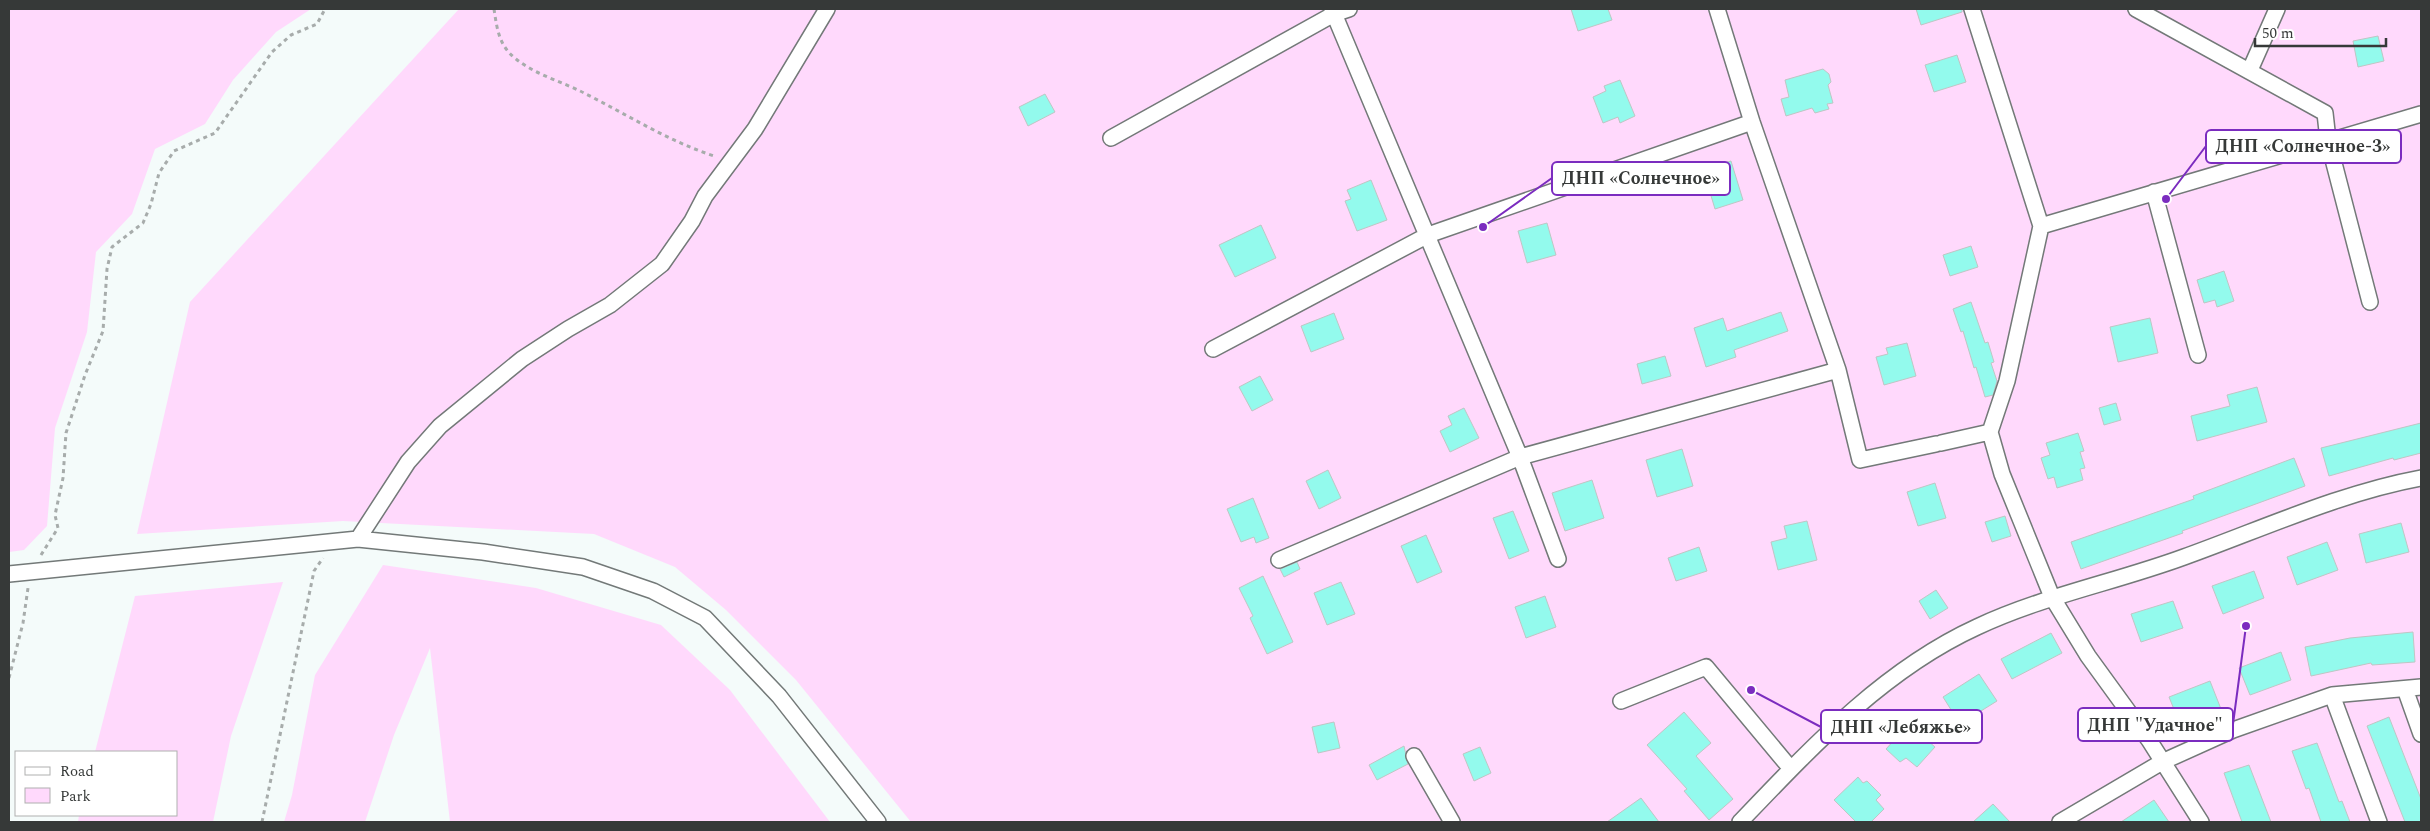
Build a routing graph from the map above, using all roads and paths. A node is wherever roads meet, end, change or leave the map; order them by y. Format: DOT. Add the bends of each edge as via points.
graph roads {
  1 [pos="326,9"];
  2 [pos="494,9"];
  3 [pos="827,9"];
  4 [pos="1350,9"];
  5 [pos="1717,9"];
  6 [pos="1972,9"];
  7 [pos="2136,9"];
  8 [pos="2277,9"];
  9 [pos="1333,11"];
  10 [pos="2250,70"];
  11 [pos="2421,114"];
  12 [pos="1752,122"];
  13 [pos="1111,138"];
  14 [pos="2328,140"];
  15 [pos="729,161"];
  16 [pos="2154,192"];
  17 [pos="2040,226"];
  18 [pos="1428,235"];
  19 [pos="2370,302"];
  20 [pos="1213,349"];
  21 [pos="2198,355"];
  22 [pos="1838,370"];
  23 [pos="1990,432"];
  24 [pos="1520,457"];
  25 [pos="2421,478"];
  26 [pos="358,539"];
  27 [pos="336,541"];
  28 [pos="1558,559"];
  29 [pos="1278,560"];
  30 [pos="30,572"];
  31 [pos="9,574"];
  32 [pos="2052,597"];
  33 [pos="9,678"];
  34 [pos="2421,688"];
  35 [pos="2405,689"];
  36 [pos="2332,695"];
  37 [pos="1621,701"];
  38 [pos="2421,734"];
  39 [pos="1414,756"];
  40 [pos="2162,762"];
  41 [pos="1790,770"];
  42 [pos="262,822"];
  43 [pos="878,822"];
  44 [pos="1452,822"];
  45 [pos="1740,822"];
  46 [pos="2060,822"];
  47 [pos="2201,822"];
  48 [pos="2379,822"];
  1 -- 30 [label="path" via="318,24 291,35 272,52 215,133 174,151 159,173 143,223 112,247 107,269 103,331 66,433 56,515 58,528"];
  2 -- 15 [label="path" via="498,38 516,59 650,130 691,149"];
  3 -- 15 [label="street" via="754,128"];
  4 -- 9 [label="street"];
  5 -- 12 [label="street"];
  6 -- 17 [label="street"];
  7 -- 10 [label="street"];
  8 -- 10 [label="street"];
  9 -- 13 [label="street"];
  9 -- 18 [label="street"];
  10 -- 14 [label="street" via="2326,113"];
  11 -- 14 [label="street"];
  12 -- 18 [label="street"];
  12 -- 22 [label="street"];
  14 -- 16 [label="street"];
  14 -- 19 [label="street"];
  15 -- 26 [label="street" via="662,264 610,305 522,359 440,426 408,462"];
  16 -- 17 [label="street"];
  16 -- 21 [label="street"];
  17 -- 23 [label="street" via="2007,381"];
  18 -- 20 [label="street"];
  18 -- 24 [label="street"];
  22 -- 23 [label="street" via="1860,460"];
  22 -- 24 [label="street"];
  23 -- 32 [label="street" via="2002,474"];
  24 -- 28 [label="street"];
  24 -- 29 [label="street"];
  25 -- 32 [label="street" via="2377,486 2141,573"];
  26 -- 27 [label="street"];
  26 -- 43 [label="street" via="483,552 583,567 653,591 705,618 779,696"];
  27 -- 30 [label="street"];
  27 -- 42 [label="path" via="314,571"];
  30 -- 31 [label="street"];
  30 -- 33 [label="path" via="23,623"];
  32 -- 40 [label="street" via="2088,656"];
  32 -- 41 [label="street" via="1976,627 1913,662 1851,712"];
  34 -- 35 [label="street"];
  35 -- 36 [label="street"];
  35 -- 38 [label="street"];
  36 -- 40 [label="street" via="2233,730"];
  36 -- 48 [label="street"];
  37 -- 41 [label="street" via="1706,667"];
  39 -- 44 [label="street"];
  40 -- 46 [label="street"];
  40 -- 47 [label="street"];
  41 -- 45 [label="street"];
}
